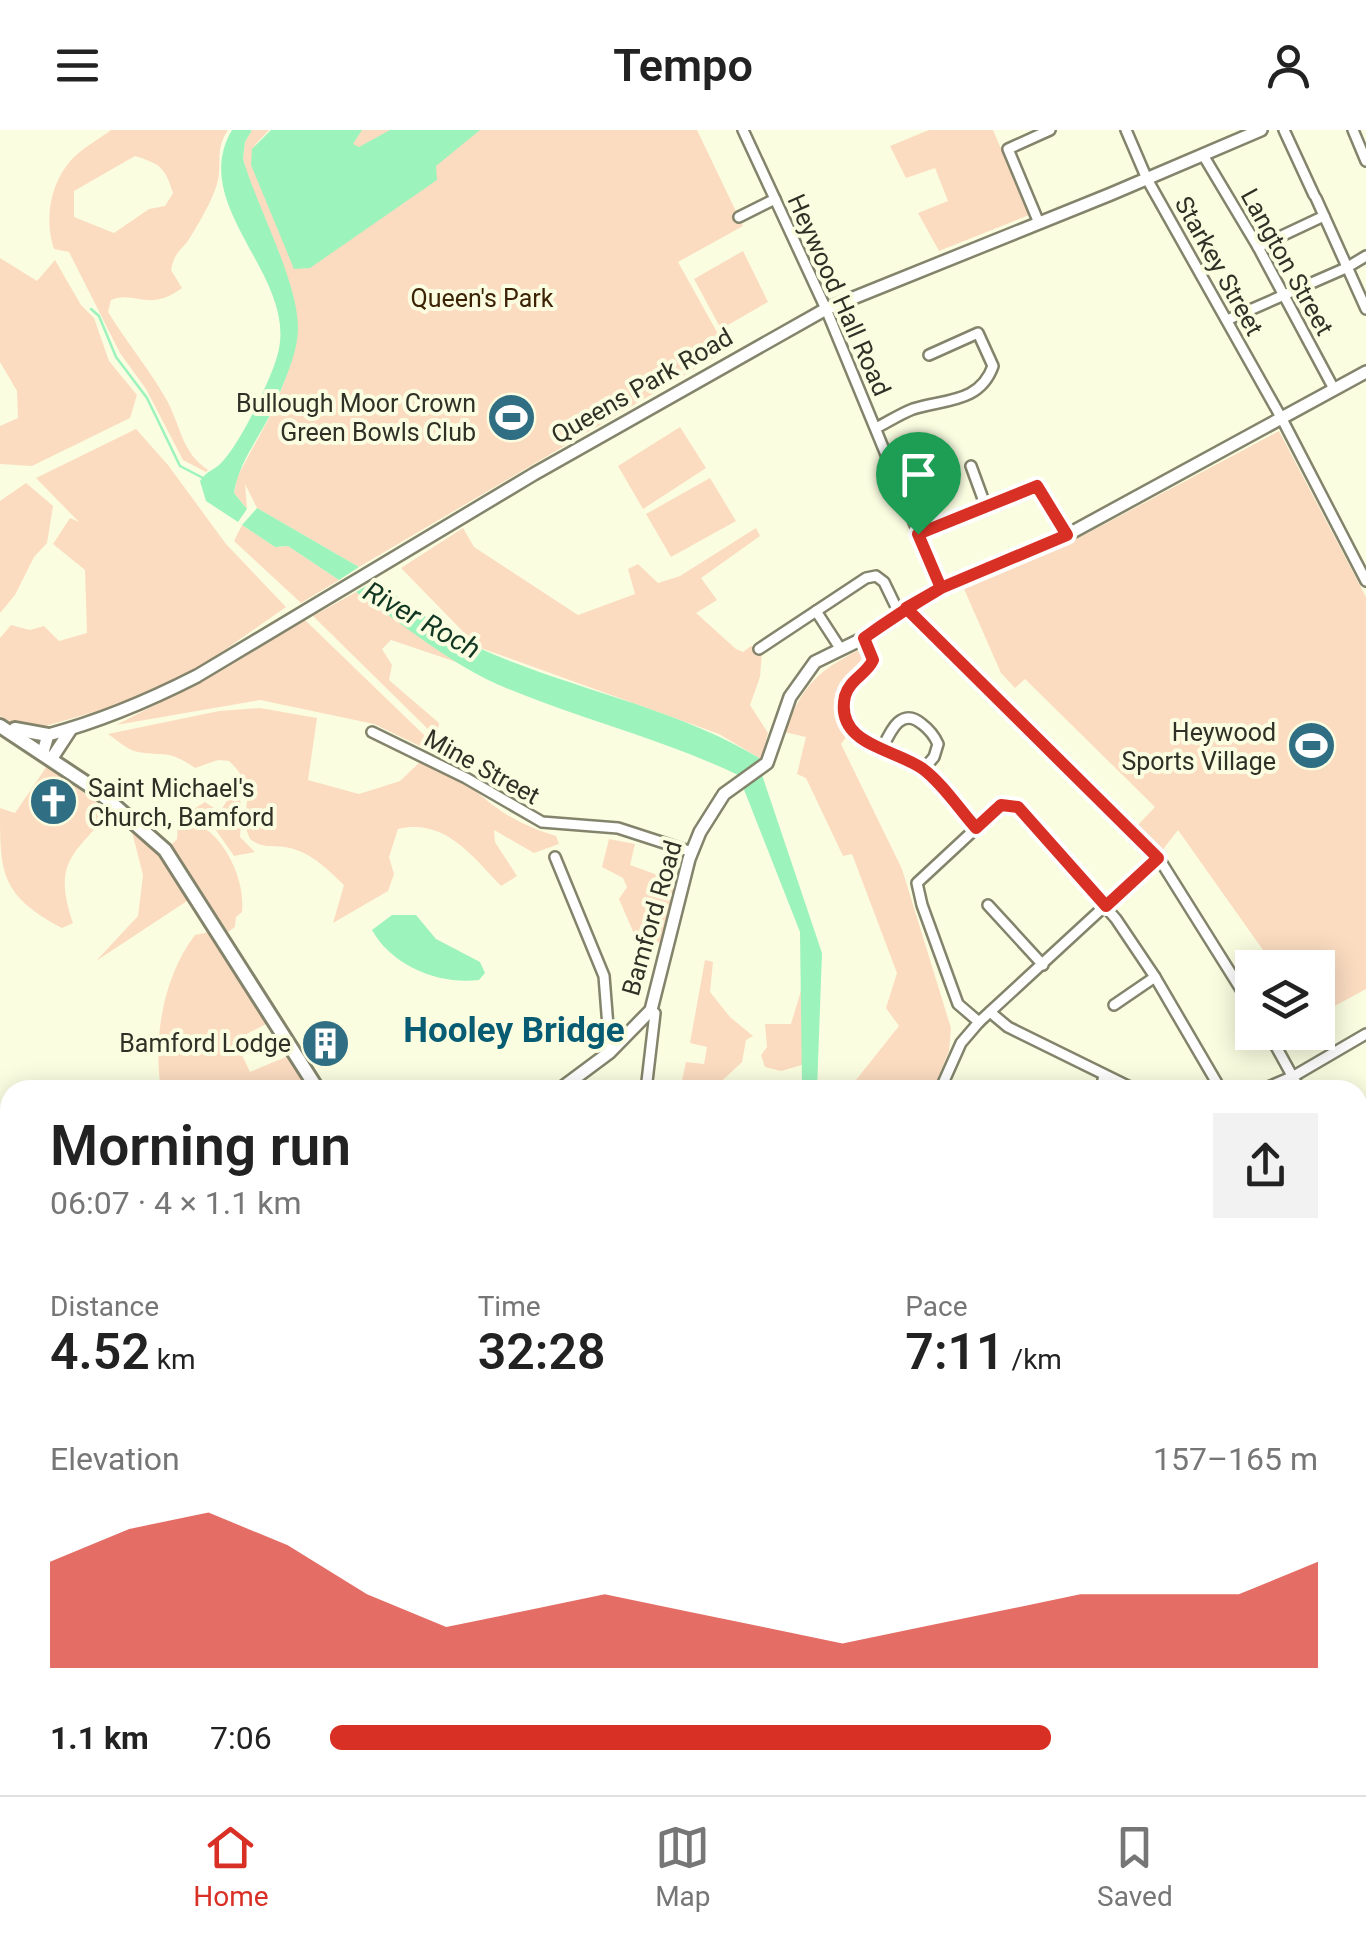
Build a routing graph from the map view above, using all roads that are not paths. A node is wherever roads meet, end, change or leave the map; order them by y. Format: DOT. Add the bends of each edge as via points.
graph roads {
  1 [pos="743,130"];
  2 [pos="1050,130"];
  3 [pos="1126,130"];
  4 [pos="1260,130"];
  5 [pos="1284,130"];
  6 [pos="1353,130"];
  7 [pos="1203,155"];
  8 [pos="1366,161"];
  9 [pos="1147,179"];
  10 [pos="775,199"];
  11 [pos="1324,216"];
  12 [pos="738,217"];
  13 [pos="1039,223"];
  14 [pos="1258,246"];
  15 [pos="1366,256"];
  16 [pos="1346,268"];
  17 [pos="1284,295"];
  18 [pos="826,308"];
  19 [pos="1366,308"];
  20 [pos="1228,320"];
  21 [pos="929,355"];
  22 [pos="1366,372"];
  23 [pos="1334,390"];
  24 [pos="1282,420"];
  25 [pos="876,428"];
  26 [pos="970,466"];
  27 [pos="986,507"];
  28 [pos="918,534"];
  29 [pos="1067,535"];
  30 [pos="1366,581"];
  31 [pos="941,588"];
  32 [pos="903,610"];
  33 [pos="816,611"];
  34 [pos="864,638"];
  35 [pos="840,648"];
  36 [pos="759,649"];
  37 [pos="0,723"];
  38 [pos="71,729"];
  39 [pos="372,732"];
  40 [pos="48,735"];
  41 [pos="882,749"];
  42 [pos="47,755"];
  43 [pos="923,770"];
  44 [pos="976,828"];
  45 [pos="692,852"];
  46 [pos="556,857"];
  47 [pos="1158,858"];
  48 [pos="988,905"];
  49 [pos="1106,906"];
  50 [pos="1043,966"];
  51 [pos="1156,978"];
  52 [pos="1235,980"];
  53 [pos="1114,1005"];
  54 [pos="651,1010"];
  55 [pos="990,1012"];
  56 [pos="979,1022"];
  57 [pos="1366,1034"];
  58 [pos="1279,1050"];
  59 [pos="610,1052"];
  60 [pos="1104,1075"];
  61 [pos="1294,1076"];
  62 [pos="312,1080"];
  63 [pos="572,1080"];
  64 [pos="647,1080"];
  65 [pos="944,1080"];
  66 [pos="1103,1080"];
  67 [pos="1115,1080"];
  68 [pos="1215,1080"];
  69 [pos="1285,1080"];
  70 [pos="1296,1080"];
  1 -- 10 [label="street, Heywood Hall Road"];
  2 -- 13 [label="street" via="1008,148"];
  3 -- 9 [label="street, Starkey Street"];
  4 -- 7 [label="street, Queens Park Road"];
  5 -- 11 [label="street"];
  6 -- 8 [label="street"];
  7 -- 9 [label="street, Queens Park Road"];
  7 -- 14 [label="street, Langton Street"];
  9 -- 13 [label="street, Queens Park Road"];
  9 -- 20 [label="street, Starkey Street"];
  10 -- 12 [label="street"];
  10 -- 18 [label="street, Heywood Hall Road"];
  11 -- 14 [label="street"];
  11 -- 16 [label="street"];
  13 -- 18 [label="street, Queens Park Road"];
  14 -- 17 [label="street, Langton Street"];
  15 -- 16 [label="street"];
  16 -- 17 [label="street"];
  16 -- 19 [label="street"];
  17 -- 20 [label="street"];
  17 -- 23 [label="street, Langton Street"];
  18 -- 25 [label="street, Heywood Hall Road"];
  18 -- 38 [label="street, Queens Park Road" via="197,676"];
  20 -- 24 [label="street, Starkey Street"];
  21 -- 25 [label="street" via="978,333 993,366 987,384 972,394 909,410"];
  22 -- 23 [label="street, Bamford Road"];
  23 -- 24 [label="street, Bamford Road"];
  24 -- 29 [label="street, Bamford Road"];
  24 -- 30 [label="street, Starkey Street"];
  25 -- 28 [label="street, Heywood Hall Road"];
  26 -- 27 [label="street"];
  27 -- 28 [label="street"];
  27 -- 29 [label="street" via="1037,486"];
  28 -- 31 [label="street, Heywood Hall Road"];
  29 -- 31 [label="street, Bamford Road"];
  31 -- 32 [label="street, Bamford Road"];
  32 -- 33 [label="street" via="876,576"];
  32 -- 34 [label="street, Bamford Road"];
  32 -- 47 [label="street"];
  33 -- 35 [label="street"];
  33 -- 36 [label="street"];
  34 -- 35 [label="street, Bamford Road"];
  34 -- 41 [label="street" via="873,660 847,691 844,716 860,738"];
  35 -- 45 [label="street, Bamford Road" via="815,662 790,697 767,764 736,784 710,813"];
  37 -- 40 [label="main road"];
  37 -- 42 [label="main road"];
  38 -- 40 [label="street, Queens Park Road"];
  38 -- 42 [label="street"];
  39 -- 45 [label="street, Mine Street" via="542,822 618,828"];
  40 -- 42 [label="street"];
  41 -- 43 [label="street"];
  41 -- 43 [label="street" via="900,720 918,720 938,744"];
  42 -- 62 [label="main road" via="165,850"];
  43 -- 44 [label="street"];
  44 -- 49 [label="street" via="1001,805 1018,807"];
  44 -- 56 [label="street" via="917,883 958,1004"];
  45 -- 54 [label="street, Bamford Road"];
  46 -- 59 [label="street" via="604,976"];
  47 -- 49 [label="street"];
  47 -- 52 [label="street"];
  48 -- 50 [label="street"];
  49 -- 50 [label="street"];
  49 -- 51 [label="street"];
  50 -- 55 [label="street"];
  51 -- 53 [label="street"];
  51 -- 68 [label="street"];
  54 -- 59 [label="street, Bamford Road"];
  54 -- 64 [label="street"];
  55 -- 56 [label="street"];
  55 -- 60 [label="street"];
  56 -- 65 [label="street"];
  57 -- 61 [label="street"];
  58 -- 61 [label="street"];
  59 -- 63 [label="street, Bamford Road"];
  60 -- 66 [label="street"];
  60 -- 67 [label="street"];
  61 -- 69 [label="street"];
  61 -- 70 [label="street"];
}
